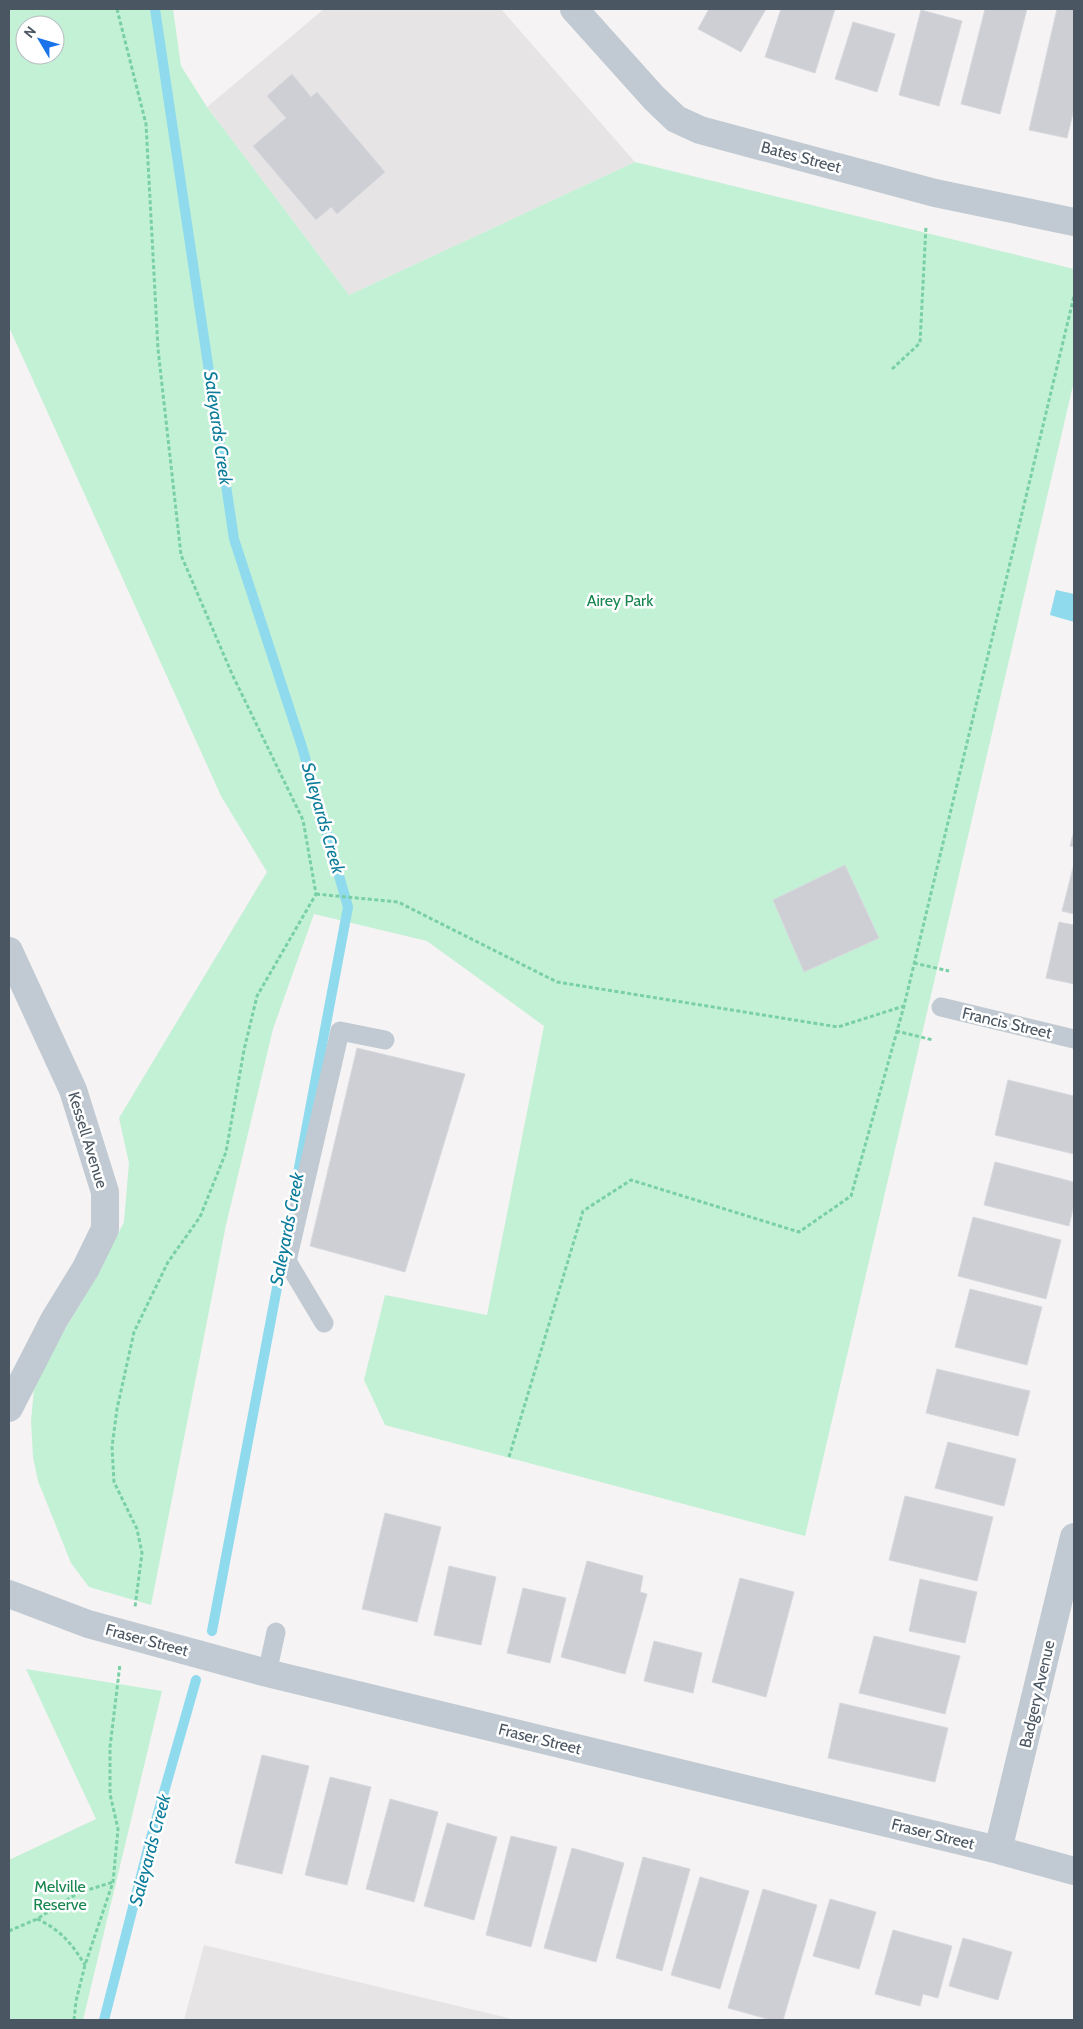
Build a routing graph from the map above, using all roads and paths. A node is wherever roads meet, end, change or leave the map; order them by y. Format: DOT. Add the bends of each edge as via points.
graph roads {
  1 [pos="117,9"];
  2 [pos="574,9"];
  3 [pos="1074,222"];
  4 [pos="926,226"];
  5 [pos="1074,296"];
  6 [pos="892,369"];
  7 [pos="316,894"];
  8 [pos="9,951"];
  9 [pos="914,963"];
  10 [pos="949,971"];
  11 [pos="904,1006"];
  12 [pos="941,1007"];
  13 [pos="896,1031"];
  14 [pos="1074,1038"];
  15 [pos="385,1040"];
  16 [pos="933,1040"];
  17 [pos="324,1323"];
  18 [pos="9,1408"];
  19 [pos="509,1457"];
  20 [pos="1074,1536"];
  21 [pos="9,1594"];
  22 [pos="137,1598"];
  23 [pos="276,1632"];
  24 [pos="118,1672"];
  25 [pos="267,1673"];
  26 [pos="998,1850"];
  27 [pos="1074,1871"];
  28 [pos="113,1882"];
  29 [pos="37,1919"];
  30 [pos="9,1931"];
  31 [pos="85,1965"];
  32 [pos="74,2020"];
  1 -- 7 [label="path" via="146,124 158,350 182,555 232,674 303,820"];
  2 -- 3 [label="street, Bates Street" via="654,98 676,119 700,130 935,193"];
  4 -- 6 [label="path" via="920,343"];
  5 -- 9 [label="path"];
  7 -- 11 [label="path" via="398,902 557,982 838,1027"];
  7 -- 22 [label="path" via="257,996 226,1152 200,1217 168,1262 134,1332 112,1447 114,1482 137,1529 142,1552"];
  8 -- 18 [label="street, Kessell Avenue" via="73,1090 105,1192 105,1229"];
  9 -- 10 [label="path"];
  9 -- 11 [label="path"];
  11 -- 13 [label="path"];
  12 -- 14 [label="lane, Francis Street"];
  13 -- 16 [label="path"];
  13 -- 19 [label="path" via="851,1196 799,1232 631,1180 583,1211"];
  15 -- 17 [label="lane" via="340,1031 287,1261"];
  20 -- 26 [label="street, Badgery Avenue"];
  21 -- 25 [label="street, Fraser Street" via="88,1624"];
  23 -- 25 [label="lane"];
  24 -- 28 [label="path" via="110,1747 110,1794 118,1829"];
  25 -- 26 [label="street, Fraser Street"];
  26 -- 27 [label="street, Fraser Street"];
  28 -- 29 [label="path" via="78,1892"];
  28 -- 31 [label="path"];
  29 -- 30 [label="path"];
  29 -- 31 [label="path" via="52,1926 72,1944"];
  31 -- 32 [label="path"];
}
